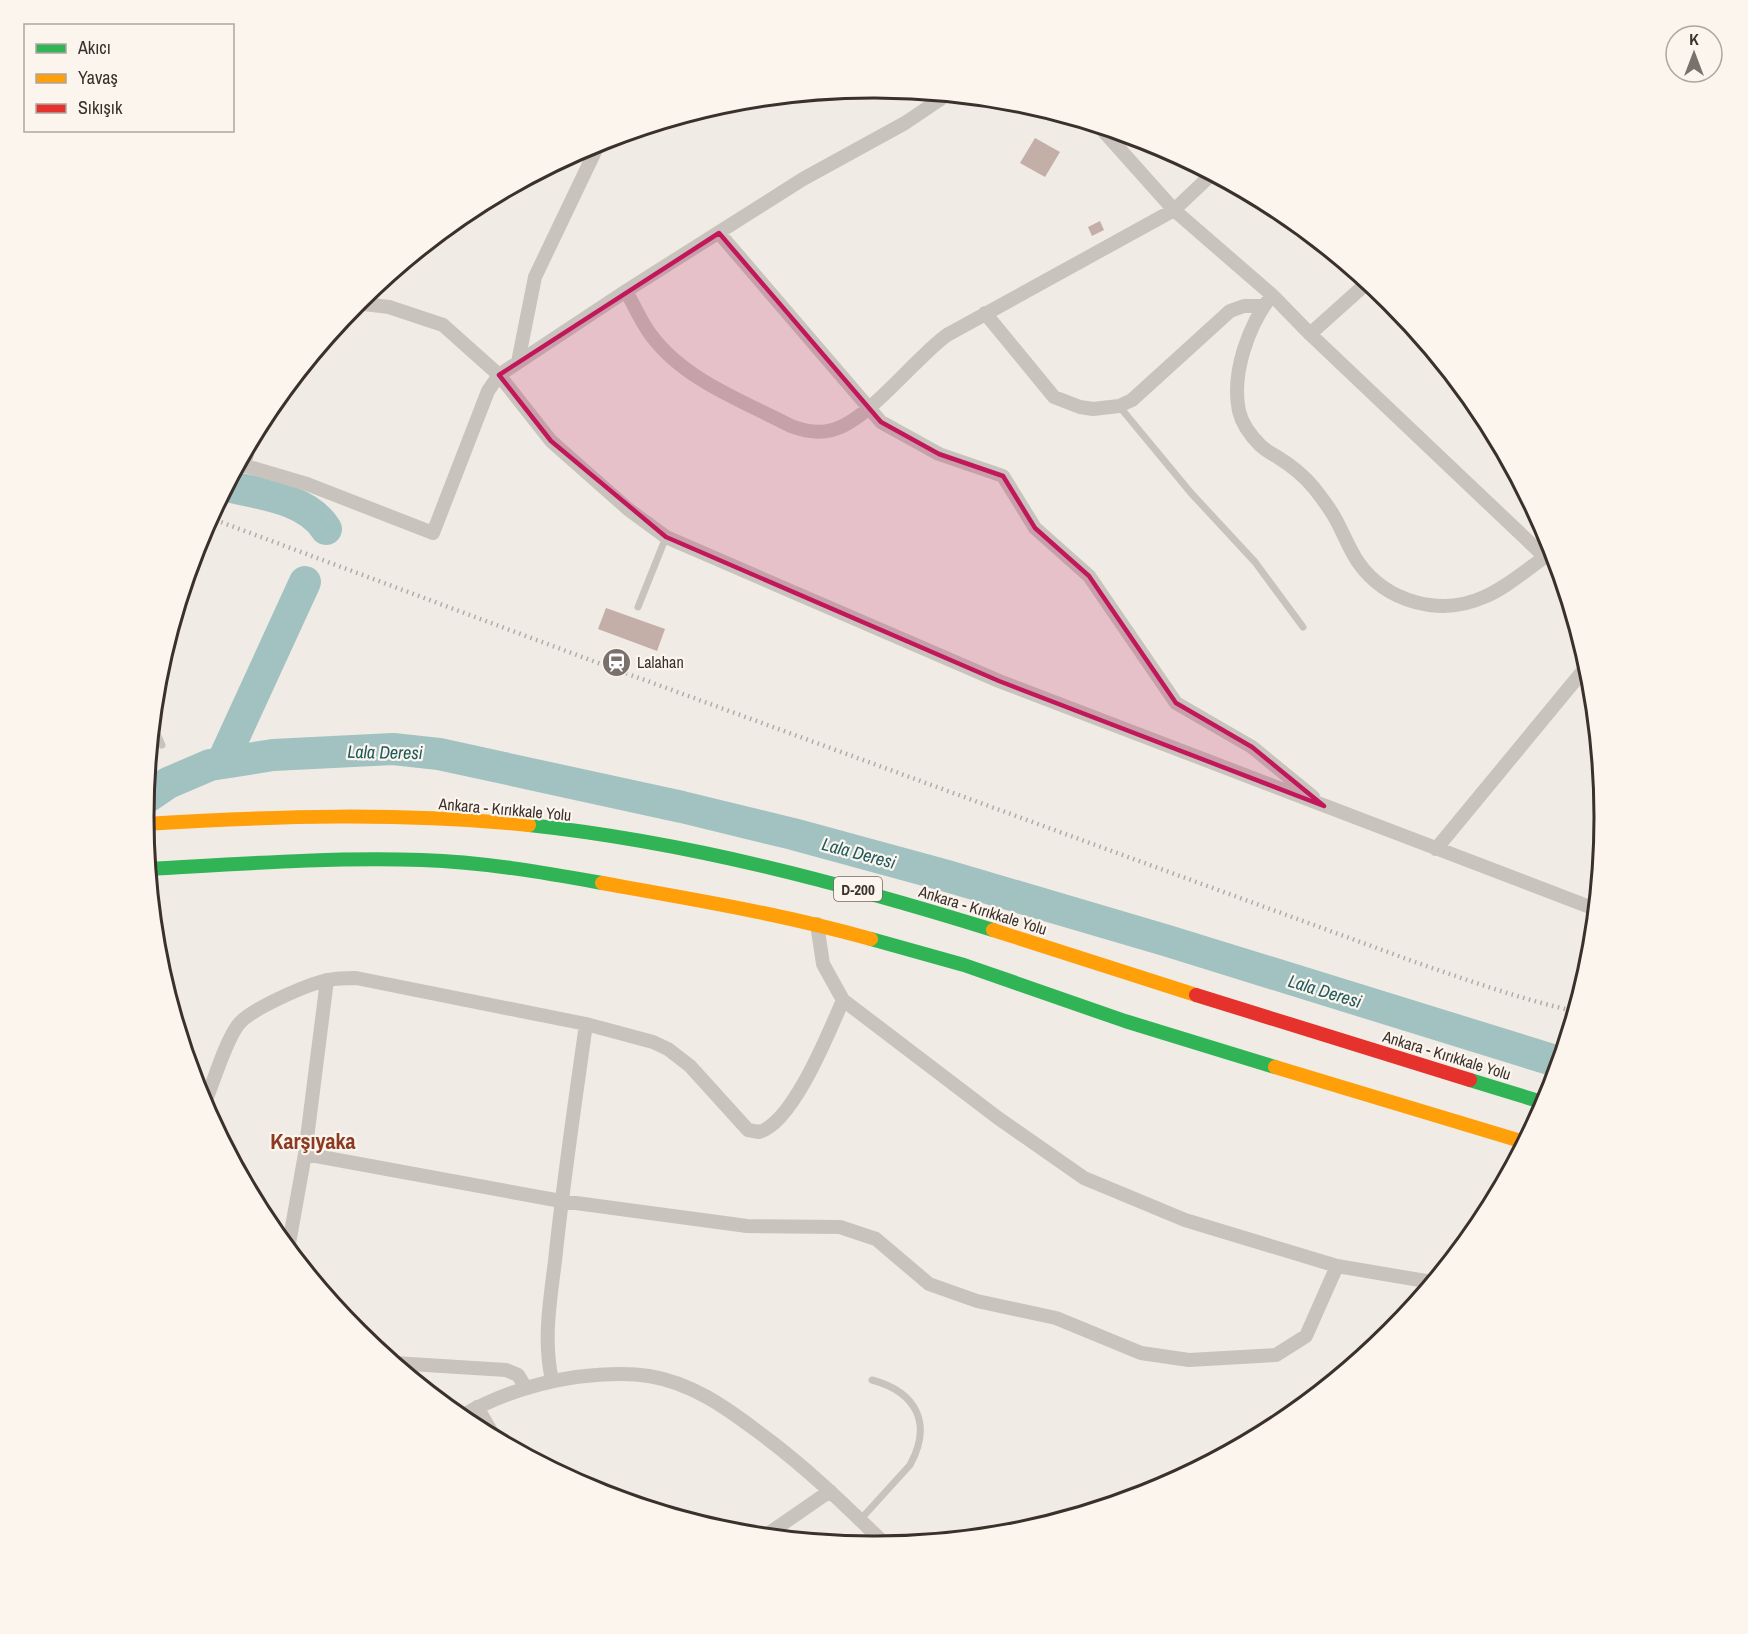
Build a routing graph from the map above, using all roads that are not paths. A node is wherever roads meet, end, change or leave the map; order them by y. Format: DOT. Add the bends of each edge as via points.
graph roads {
  1 [pos="938,101"];
  2 [pos="1109,138"];
  3 [pos="594,154"];
  4 [pos="1206,179"];
  5 [pos="1174,210"];
  6 [pos="719,233"];
  7 [pos="1361,288"];
  8 [pos="626,291"];
  9 [pos="1268,301"];
  10 [pos="369,305"];
  11 [pos="985,313"];
  12 [pos="1310,334"];
  13 [pos="518,362"];
  14 [pos="499,375"];
  15 [pos="1119,406"];
  16 [pos="870,408"];
  17 [pos="246,466"];
  18 [pos="666,537"];
  19 [pos="1541,546"];
  20 [pos="1544,557"];
  21 [pos="638,607"];
  22 [pos="1303,627"];
  23 [pos="1580,675"];
  24 [pos="159,739"];
  25 [pos="162,745"];
  26 [pos="1324,806"];
  27 [pos="154,823"];
  28 [pos="1436,849"];
  29 [pos="156,869"];
  30 [pos="1588,906"];
  31 [pos="817,924"];
  32 [pos="327,980"];
  33 [pos="843,1000"];
  34 [pos="586,1023"];
  35 [pos="209,1092"];
  36 [pos="1535,1100"];
  37 [pos="1517,1140"];
  38 [pos="305,1154"];
  39 [pos="561,1201"];
  40 [pos="285,1230"];
  41 [pos="1337,1266"];
  42 [pos="1424,1281"];
  43 [pos="407,1364"];
  44 [pos="552,1380"];
  45 [pos="872,1380"];
  46 [pos="526,1388"];
  47 [pos="477,1407"];
  48 [pos="469,1412"];
  49 [pos="486,1422"];
  50 [pos="830,1491"];
  51 [pos="860,1520"];
  52 [pos="775,1529"];
  53 [pos="877,1536"];
  1 -- 6 [label="street"];
  2 -- 5 [label="street"];
  3 -- 13 [label="street" via="536,277"];
  4 -- 5 [label="street"];
  5 -- 9 [label="street"];
  5 -- 11 [label="street"];
  6 -- 8 [label="street"];
  6 -- 16 [label="street"];
  7 -- 12 [label="street"];
  8 -- 13 [label="street"];
  8 -- 16 [label="street" via="651,335 686,369 791,426 805,431 830,431"];
  9 -- 12 [label="street"];
  9 -- 15 [label="street" via="1230,311 1132,400"];
  9 -- 20 [label="street" via="1245,345 1238,387 1239,411 1249,432 1263,448 1313,486 1369,575 1407,600 1449,606 1486,596"];
  10 -- 14 [label="street" via="389,307 443,325"];
  11 -- 15 [label="street" via="1054,397 1080,407"];
  11 -- 16 [label="street" via="929,348"];
  12 -- 19 [label="street"];
  13 -- 14 [label="street"];
  14 -- 17 [label="street" via="488,391 432,533 307,484"];
  14 -- 18 [label="street" via="551,441"];
  15 -- 22 [label="lane" via="1255,562"];
  16 -- 26 [label="street" via="881,422 939,454 1003,476 1035,528 1089,576 1176,703 1252,747"];
  18 -- 21 [label="lane"];
  18 -- 26 [label="street" via="999,681"];
  23 -- 28 [label="street"];
  24 -- 25 [label="lane"];
  26 -- 28 [label="street"];
  27 -- 36 [label="highway, Ankara - Kırıkkale Yolu / D-200" via="205,819 420,818 527,825 740,859 974,923"];
  28 -- 30 [label="street"];
  29 -- 31 [label="highway" via="308,861 433,861 523,869"];
  31 -- 33 [label="street" via="823,964"];
  31 -- 37 [label="highway" via="964,965 1125,1021"];
  32 -- 34 [label="street" via="356,978"];
  32 -- 35 [label="street" via="244,1018 233,1033"];
  32 -- 38 [label="street"];
  33 -- 34 [label="street" via="801,1093 771,1126 759,1132 748,1130 690,1066 668,1049"];
  33 -- 41 [label="street" via="1084,1178 1185,1220"];
  34 -- 39 [label="street"];
  38 -- 39 [label="street"];
  38 -- 40 [label="street"];
  39 -- 41 [label="street" via="747,1226 840,1227 876,1239 929,1284 977,1301 1056,1318 1141,1353 1189,1360 1276,1355 1306,1336"];
  39 -- 44 [label="street" via="547,1334"];
  41 -- 42 [label="street"];
  43 -- 46 [label="street" via="506,1370 518,1375"];
  44 -- 46 [label="street"];
  44 -- 50 [label="street" via="622,1373 686,1386 720,1403 794,1458"];
  45 -- 51 [label="lane" via="896,1389 911,1401 920,1434 910,1465"];
  46 -- 47 [label="street"];
  47 -- 48 [label="street"];
  47 -- 49 [label="street"];
  50 -- 51 [label="street"];
  50 -- 52 [label="street"];
  51 -- 53 [label="street"];
}
